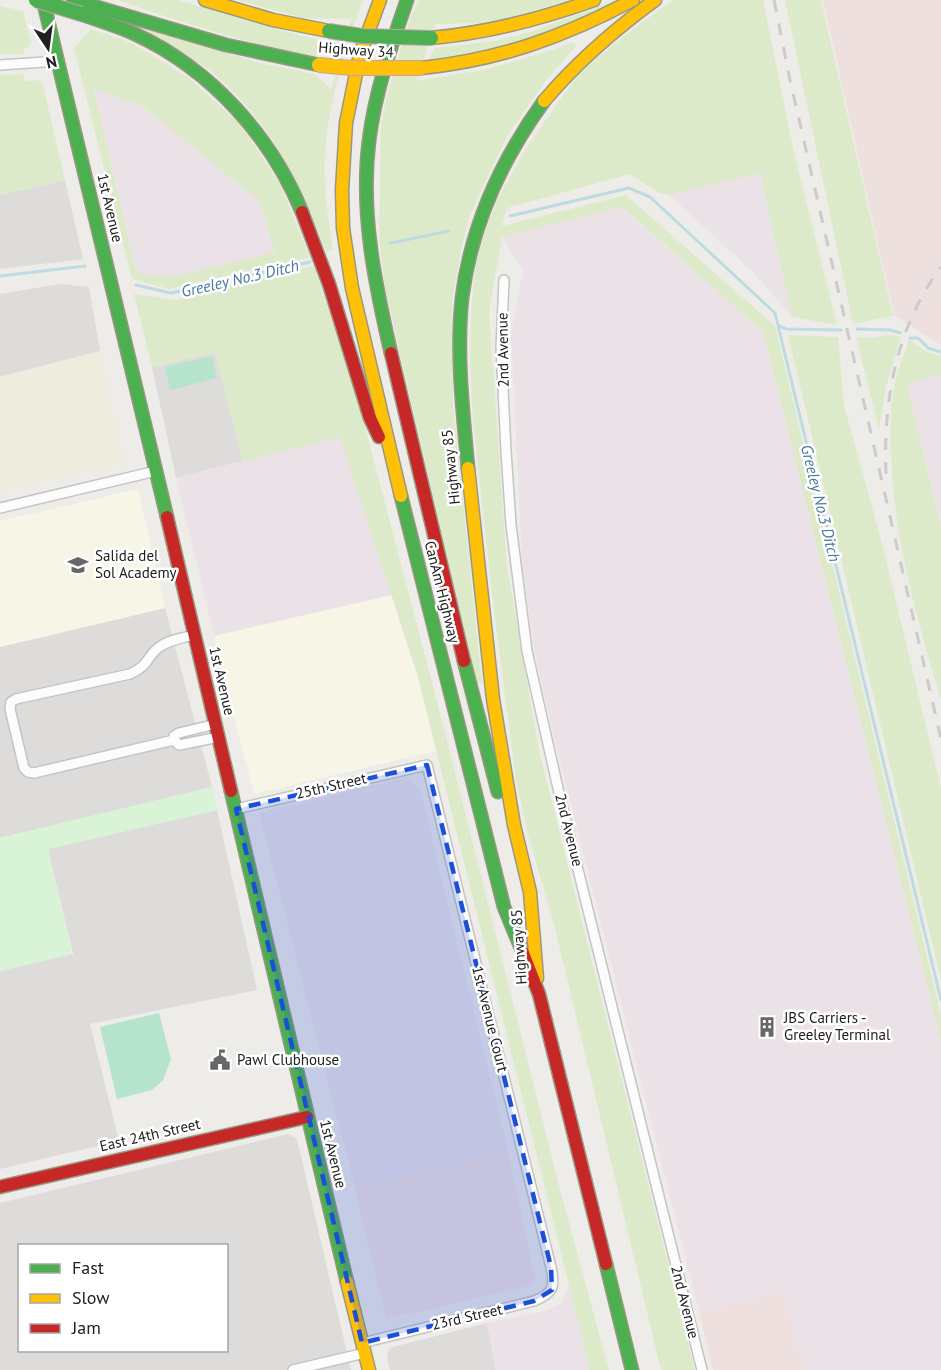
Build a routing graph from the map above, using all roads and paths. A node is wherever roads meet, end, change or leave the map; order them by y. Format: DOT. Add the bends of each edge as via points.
graph roads {
  1 [pos="36,0"];
  2 [pos="44,0"];
  3 [pos="205,0"];
  4 [pos="380,0"];
  5 [pos="407,0"];
  6 [pos="594,0"];
  7 [pos="633,0"];
  8 [pos="655,0"];
  9 [pos="78,6"];
  10 [pos="59,62"];
  11 [pos="0,65"];
  12 [pos="504,280"];
  13 [pos="393,465"];
  14 [pos="156,471"];
  15 [pos="0,508"];
  16 [pos="194,635"];
  17 [pos="459,727"];
  18 [pos="217,731"];
  19 [pos="427,765"];
  20 [pos="236,809"];
  21 [pos="519,849"];
  22 [pos="539,994"];
  23 [pos="307,1117"];
  24 [pos="0,1187"];
  25 [pos="552,1273"];
  26 [pos="363,1348"];
  27 [pos="293,1370"];
  28 [pos="368,1370"];
  29 [pos="632,1370"];
  30 [pos="702,1370"];
  1 -- 9 [label="main road, bridge"];
  2 -- 10 [label="main road, 1st Avenue"];
  3 -- 6 [label="main road, bridge" via="329,32 430,38 536,21"];
  4 -- 13 [label="main road" via="349,99 343,152 343,228 352,288"];
  5 -- 21 [label="main road" via="374,106 367,215 372,261 432,531 503,814"];
  7 -- 9 [label="main road, Highway 34, bridge" via="557,38 523,50 466,64 421,68 351,68 282,58"];
  8 -- 21 [label="main road, Highway 85" via="588,52 529,120 490,192 467,273 461,320 464,429 489,673"];
  9 -- 13 [label="main road" via="136,35 211,84 268,148 284,172 321,260 370,418"];
  10 -- 11 [label="street"];
  10 -- 14 [label="main road, 1st Avenue"];
  12 -- 30 [label="street, 2nd Avenue" via="501,347 506,451 527,651"];
  13 -- 17 [label="main road, CanAm Highway"];
  14 -- 15 [label="street"];
  14 -- 16 [label="main road, 1st Avenue"];
  16 -- 18 [label="main road, 1st Avenue"];
  16 -- 18 [label="street" via="169,641 130,674 12,702 10,709 24,768 34,773 174,740 179,745"];
  17 -- 22 [label="main road, Highway 85" via="504,908"];
  18 -- 20 [label="main road, 1st Avenue"];
  19 -- 20 [label="street, 25th Street"];
  19 -- 25 [label="street, 1st Avenue Court"];
  20 -- 23 [label="main road, 1st Avenue"];
  21 -- 22 [label="main road, Highway 85" via="531,898"];
  22 -- 29 [label="main road, Highway 85"];
  23 -- 24 [label="main road, East 24th Street"];
  23 -- 26 [label="main road, 1st Avenue"];
  25 -- 26 [label="street, 23rd Street" via="552,1290 534,1301"];
  26 -- 27 [label="street"];
  26 -- 28 [label="main road, 1st Avenue"];
}
